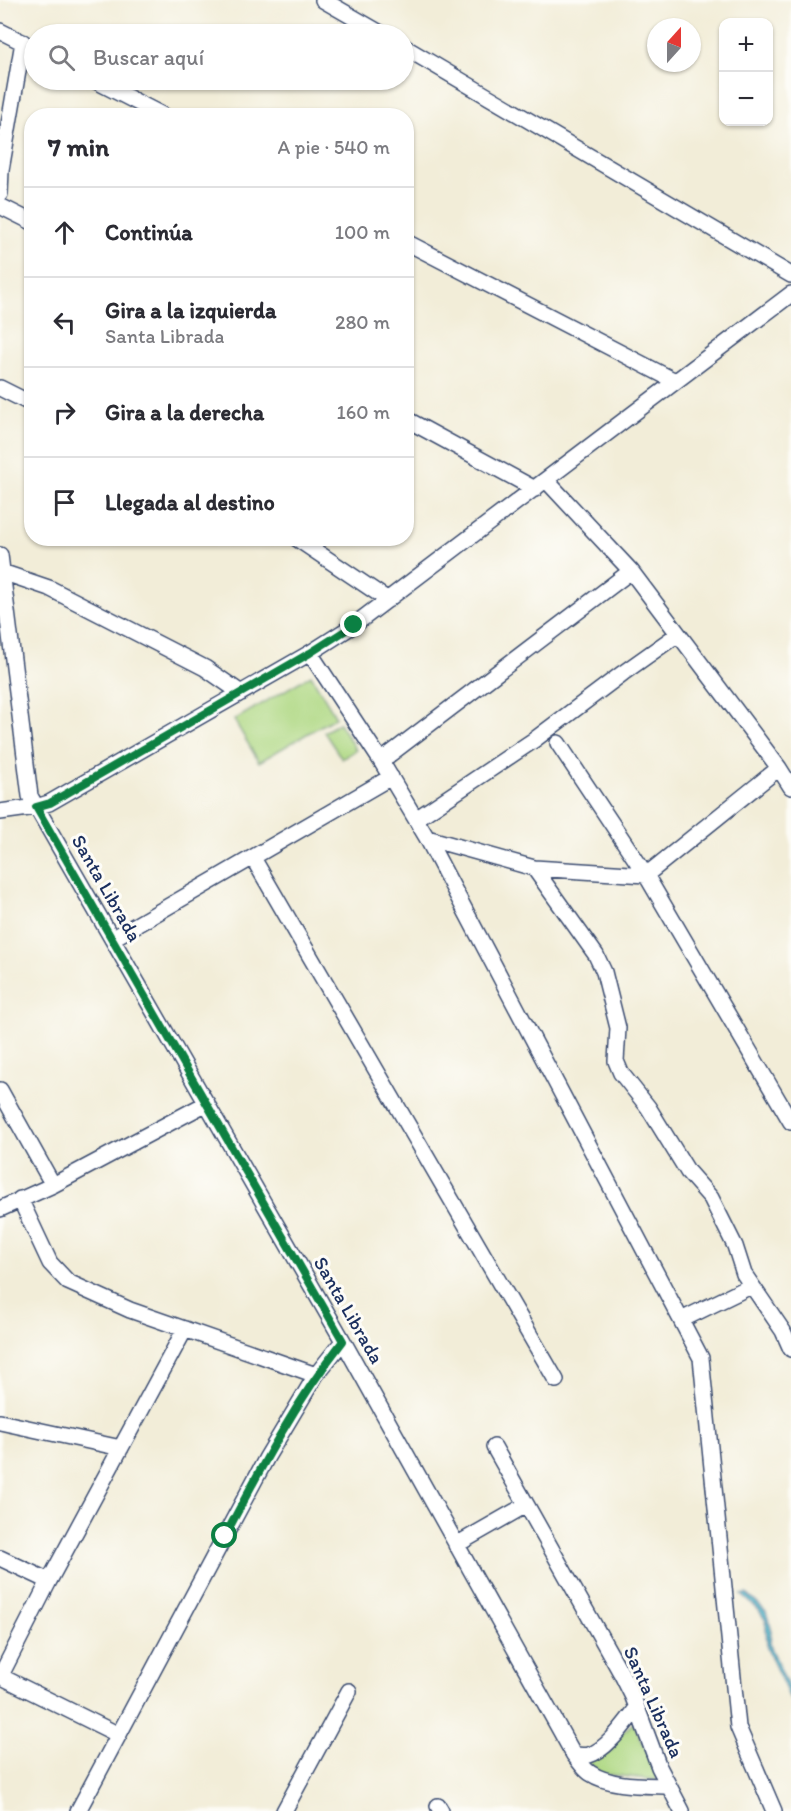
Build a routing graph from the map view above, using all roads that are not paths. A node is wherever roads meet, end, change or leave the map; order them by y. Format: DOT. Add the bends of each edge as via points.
graph roads {
  1 [pos="323,0"];
  2 [pos="365,24"];
  3 [pos="0,31"];
  4 [pos="24,43"];
  5 [pos="414,53"];
  6 [pos="24,67"];
  7 [pos="113,90"];
  8 [pos="148,108"];
  9 [pos="1,170"];
  10 [pos="0,194"];
  11 [pos="0,206"];
  12 [pos="24,218"];
  13 [pos="414,246"];
  14 [pos="791,275"];
  15 [pos="791,294"];
  16 [pos="675,381"];
  17 [pos="0,388"];
  18 [pos="24,400"];
  19 [pos="414,423"];
  20 [pos="541,484"];
  21 [pos="308,546"];
  22 [pos="0,555"];
  23 [pos="631,571"];
  24 [pos="2,572"];
  25 [pos="388,600"];
  26 [pos="678,634"];
  27 [pos="6,648"];
  28 [pos="310,653"];
  29 [pos="241,693"];
  30 [pos="558,743"];
  31 [pos="381,761"];
  32 [pos="779,768"];
  33 [pos="391,777"];
  34 [pos="791,787"];
  35 [pos="33,802"];
  36 [pos="0,812"];
  37 [pos="416,819"];
  38 [pos="427,838"];
  39 [pos="253,858"];
  40 [pos="534,868"];
  41 [pos="646,875"];
  42 [pos="112,939"];
  43 [pos="0,1090"];
  44 [pos="207,1103"];
  45 [pos="791,1122"];
  46 [pos="53,1185"];
  47 [pos="20,1199"];
  48 [pos="0,1209"];
  49 [pos="751,1286"];
  50 [pos="681,1320"];
  51 [pos="787,1328"];
  52 [pos="185,1329"];
  53 [pos="343,1341"];
  54 [pos="791,1349"];
  55 [pos="316,1375"];
  56 [pos="556,1380"];
  57 [pos="0,1422"];
  58 [pos="494,1447"];
  59 [pos="121,1448"];
  60 [pos="526,1505"];
  61 [pos="456,1545"];
  62 [pos="0,1558"];
  63 [pos="50,1581"];
  64 [pos="0,1676"];
  65 [pos="349,1690"];
  66 [pos="637,1708"];
  67 [pos="119,1735"];
  68 [pos="574,1755"];
  69 [pos="669,1786"];
  70 [pos="78,1811"];
  71 [pos="284,1811"];
  72 [pos="682,1811"];
  73 [pos="774,1811"];
  1 -- 2 [label="street"];
  3 -- 4 [label="street"];
  5 -- 14 [label="street"];
  6 -- 9 [label="street"];
  7 -- 8 [label="street"];
  9 -- 10 [label="street"];
  11 -- 12 [label="street"];
  13 -- 16 [label="street"];
  15 -- 16 [label="street"];
  16 -- 20 [label="street"];
  17 -- 18 [label="street"];
  19 -- 20 [label="street"];
  20 -- 23 [label="street"];
  20 -- 25 [label="street"];
  21 -- 25 [label="street"];
  22 -- 24 [label="street"];
  23 -- 26 [label="street"];
  23 -- 31 [label="street"];
  24 -- 27 [label="street"];
  24 -- 29 [label="street" via="49,588 205,668"];
  25 -- 28 [label="street"];
  26 -- 32 [label="street"];
  26 -- 37 [label="street" via="534,740"];
  27 -- 35 [label="street"];
  28 -- 29 [label="street"];
  28 -- 31 [label="street"];
  29 -- 35 [label="street" via="50,803"];
  30 -- 41 [label="street"];
  31 -- 33 [label="street"];
  32 -- 34 [label="street"];
  32 -- 41 [label="street"];
  33 -- 37 [label="street"];
  33 -- 39 [label="street"];
  35 -- 36 [label="street"];
  35 -- 42 [label="street, Santa Librada"];
  37 -- 38 [label="street"];
  38 -- 40 [label="street"];
  38 -- 50 [label="street"];
  39 -- 42 [label="street"];
  39 -- 56 [label="street"];
  40 -- 41 [label="street"];
  40 -- 49 [label="street" via="604,972 618,1028 616,1061 621,1073 648,1107 688,1172 714,1203"];
  41 -- 45 [label="street"];
  42 -- 44 [label="street, Santa Librada"];
  43 -- 46 [label="street"];
  44 -- 46 [label="street"];
  44 -- 53 [label="street, Santa Librada"];
  46 -- 47 [label="street"];
  47 -- 48 [label="street"];
  47 -- 52 [label="street" via="50,1263 68,1282 130,1311"];
  49 -- 50 [label="street"];
  49 -- 51 [label="street"];
  50 -- 73 [label="street" via="701,1358 738,1727"];
  51 -- 54 [label="street"];
  52 -- 55 [label="street"];
  52 -- 59 [label="street"];
  53 -- 55 [label="street"];
  53 -- 61 [label="street, Santa Librada"];
  55 -- 67 [label="street" via="267,1457"];
  57 -- 59 [label="street"];
  58 -- 60 [label="street, Santa Librada"];
  59 -- 63 [label="street"];
  60 -- 61 [label="street"];
  60 -- 66 [label="street, Santa Librada"];
  61 -- 68 [label="street, Santa Librada"];
  62 -- 63 [label="street"];
  63 -- 64 [label="street"];
  64 -- 67 [label="street"];
  65 -- 71 [label="street"];
  66 -- 68 [label="street" via="601,1749 589,1755"];
  66 -- 69 [label="street, Santa Librada"];
  67 -- 70 [label="street"];
  68 -- 69 [label="street, Santa Librada" via="597,1777"];
  69 -- 72 [label="street, Santa Librada"];
}
